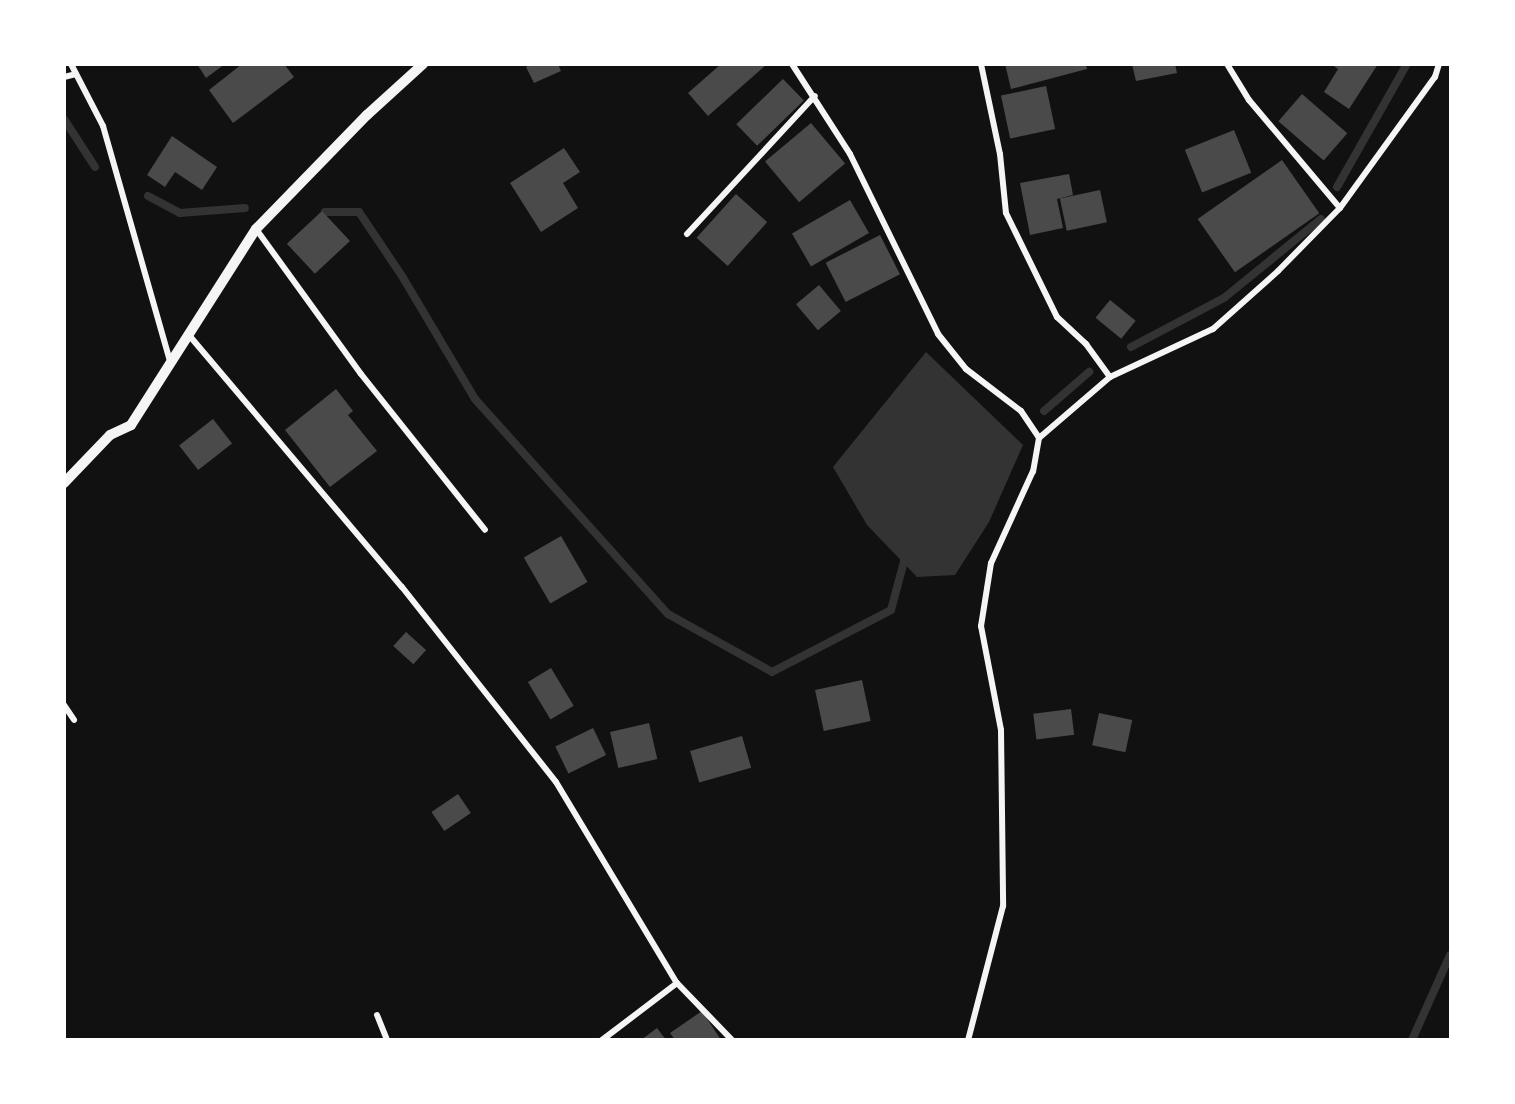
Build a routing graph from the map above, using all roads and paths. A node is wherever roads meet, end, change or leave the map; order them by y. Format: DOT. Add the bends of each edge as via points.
graph roads {
  1 [pos="71,64"];
  2 [pos="423,64"];
  3 [pos="792,64"];
  4 [pos="981,64"];
  5 [pos="1227,64"];
  6 [pos="1439,64"];
  7 [pos="76,74"];
  8 [pos="64,77"];
  9 [pos="815,96"];
  10 [pos="1340,208"];
  11 [pos="256,229"];
  12 [pos="687,234"];
  13 [pos="187,334"];
  14 [pos="170,361"];
  15 [pos="1110,377"];
  16 [pos="1039,438"];
  17 [pos="64,483"];
  18 [pos="485,530"];
  19 [pos="64,705"];
  20 [pos="74,720"];
  21 [pos="677,983"];
  22 [pos="377,1015"];
  23 [pos="387,1040"];
  24 [pos="602,1040"];
  25 [pos="732,1040"];
  26 [pos="968,1040"];
  1 -- 7 [label="street"];
  2 -- 11 [label="street" via="367,115"];
  3 -- 9 [label="street"];
  4 -- 15 [label="street" via="1000,154 1006,213 1057,317 1086,344"];
  5 -- 10 [label="street" via="1249,100"];
  6 -- 10 [label="street" via="1434,77"];
  7 -- 8 [label="street"];
  7 -- 14 [label="street" via="103,126"];
  9 -- 12 [label="street"];
  9 -- 16 [label="street" via="850,154 938,334 966,369 1021,411"];
  10 -- 15 [label="street" via="1321,231 1213,329"];
  11 -- 13 [label="street"];
  11 -- 18 [label="street" via="361,374"];
  13 -- 14 [label="street"];
  13 -- 21 [label="street" via="402,586 556,782"];
  14 -- 17 [label="street" via="131,424 110,435"];
  15 -- 16 [label="street"];
  16 -- 26 [label="street" via="1033,471 991,563 981,626 1001,730 1003,906"];
  19 -- 20 [label="street"];
  21 -- 24 [label="street"];
  21 -- 25 [label="street"];
  22 -- 23 [label="street"];
}
